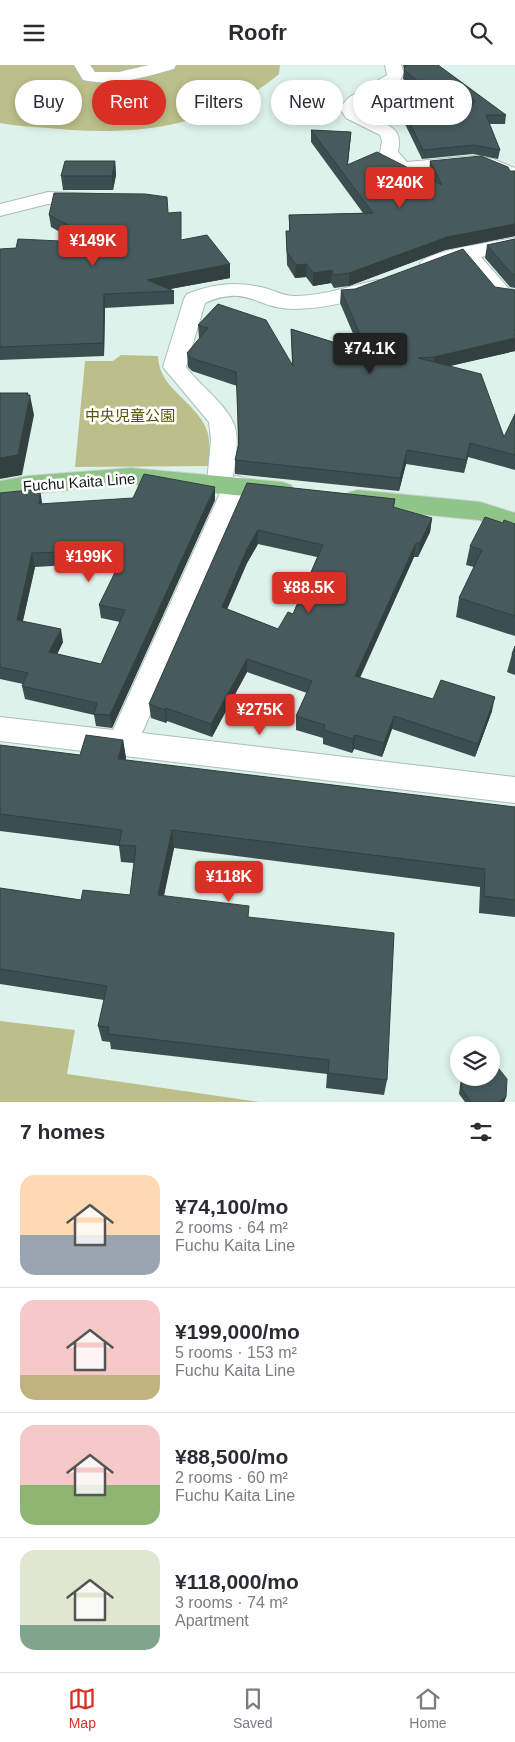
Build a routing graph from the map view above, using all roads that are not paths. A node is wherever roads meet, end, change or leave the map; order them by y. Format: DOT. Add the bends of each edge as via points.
graph roads {
  1 [pos="82,65"];
  2 [pos="168,65"];
  3 [pos="393,65"];
  4 [pos="390,80"];
  5 [pos="353,103"];
  6 [pos="353,115"];
  7 [pos="375,125"];
  8 [pos="515,174"];
  9 [pos="107,198"];
  10 [pos="0,210"];
  11 [pos="515,244"];
  12 [pos="467,253"];
  13 [pos="515,296"];
  14 [pos="228,484"];
  15 [pos="0,490"];
  16 [pos="304,493"];
  17 [pos="333,497"];
  18 [pos="515,522"];
  19 [pos="0,729"];
  20 [pos="122,743"];
  21 [pos="515,790"];
  1 -- 2 [label="street" via="90,76 105,79"];
  3 -- 4 [label="street" via="396,73"];
  5 -- 6 [label="street" via="349,108"];
  7 -- 8 [label="street" via="388,132 391,141 389,153 404,168 461,161 483,162"];
  9 -- 10 [label="street" via="48,198"];
  11 -- 12 [label="street"];
  12 -- 13 [label="street" via="502,294"];
  12 -- 14 [label="street" via="353,294 283,302 244,289 230,288 195,299 174,367 224,427"];
  14 -- 15 [label="main road, Fuchu Kaita Line" via="131,477"];
  14 -- 16 [label="main road, Fuchu Kaita Line"];
  14 -- 20 [label="street"];
  17 -- 18 [label="main road" via="480,511"];
  19 -- 20 [label="street"];
  20 -- 21 [label="street"];
}
